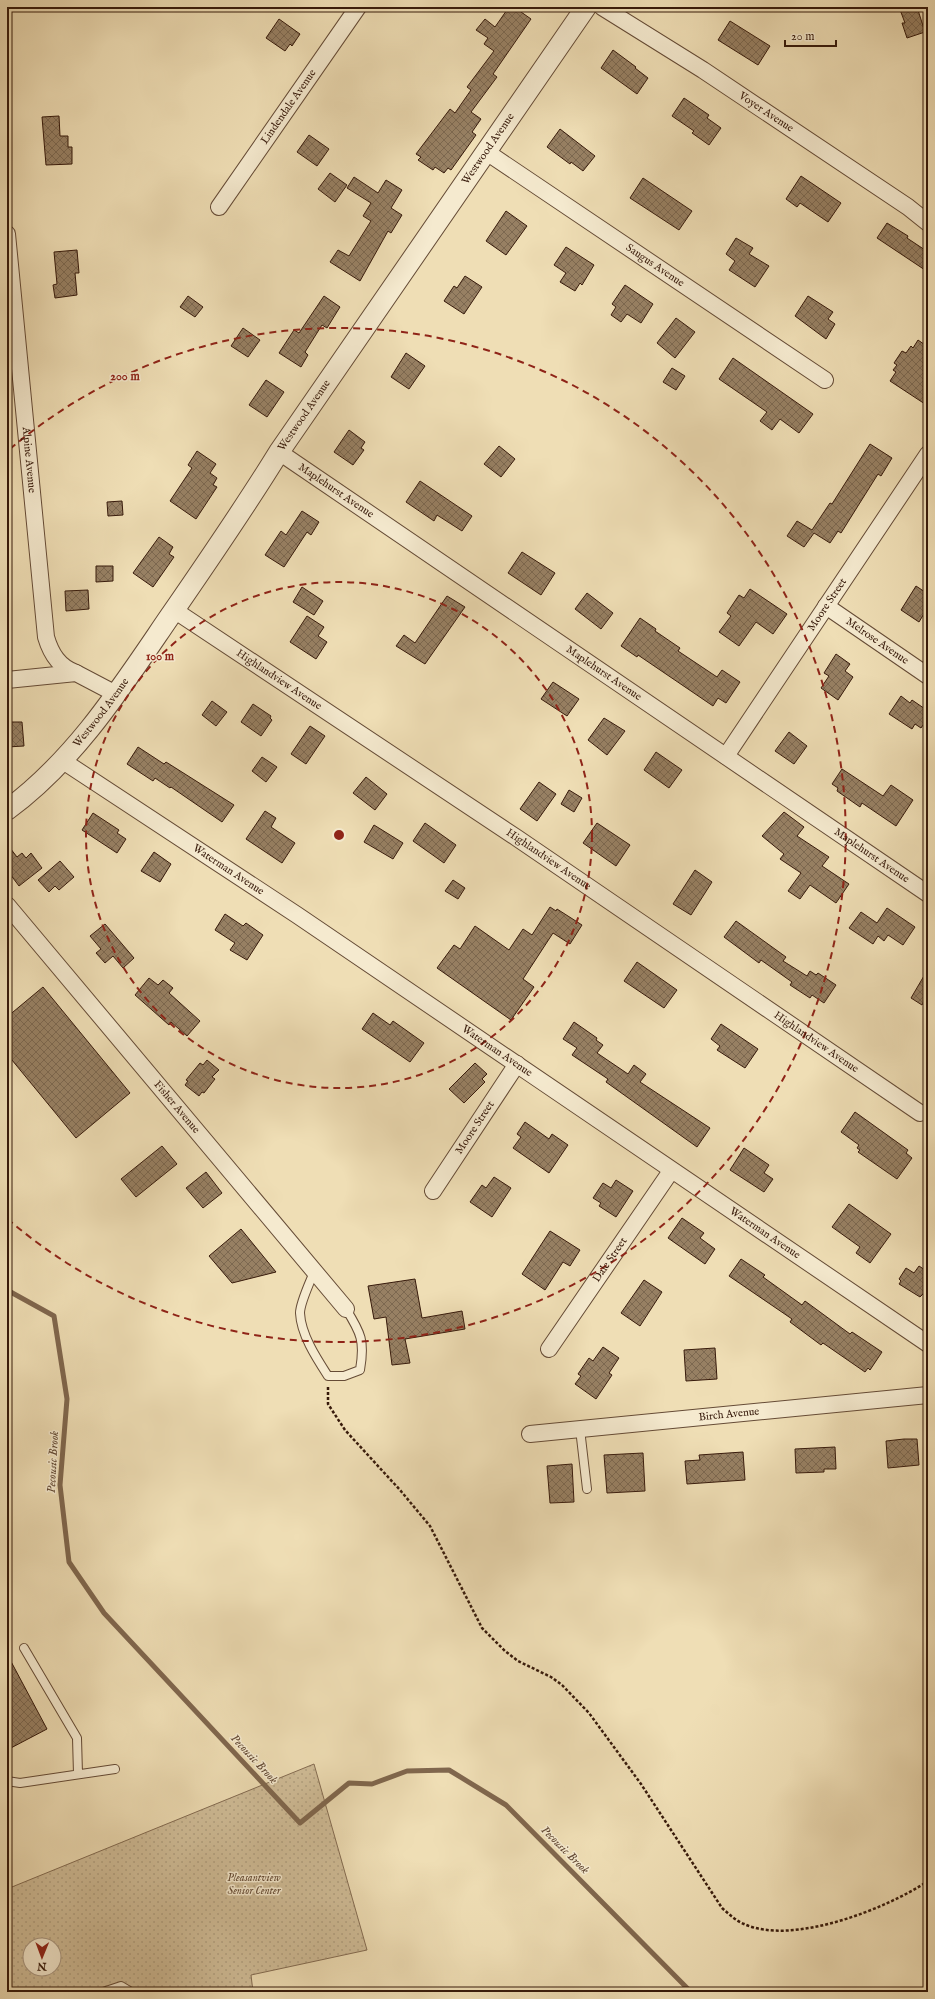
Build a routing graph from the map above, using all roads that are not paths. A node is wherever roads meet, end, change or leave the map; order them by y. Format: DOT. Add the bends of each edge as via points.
graph roads {
  1 [pos="358,7"];
  2 [pos="586,7"];
  3 [pos="602,7"];
  4 [pos="485,151"];
  5 [pos="219,207"];
  6 [pos="928,223"];
  7 [pos="7,234"];
  8 [pos="825,380"];
  9 [pos="279,452"];
  10 [pos="928,454"];
  11 [pos="826,606"];
  12 [pos="174,610"];
  13 [pos="76,673"];
  14 [pos="928,676"];
  15 [pos="7,680"];
  16 [pos="116,694"];
  17 [pos="726,756"];
  18 [pos="63,760"];
  19 [pos="7,810"];
  20 [pos="928,894"];
  21 [pos="7,905"];
  22 [pos="517,1064"];
  23 [pos="920,1113"];
  24 [pos="671,1171"];
  25 [pos="433,1191"];
  26 [pos="314,1272"];
  27 [pos="346,1309"];
  28 [pos="928,1344"];
  29 [pos="549,1349"];
  30 [pos="928,1395"];
  31 [pos="580,1429"];
  32 [pos="530,1434"];
  33 [pos="587,1489"];
  34 [pos="24,1648"];
  35 [pos="115,1769"];
  36 [pos="78,1774"];
  37 [pos="7,1781"];
  38 [pos="103,1992"];
  39 [pos="131,1992"];
  1 -- 5 [label="street, Lindendale Avenue"];
  2 -- 4 [label="street, Westwood Avenue"];
  3 -- 6 [label="street, Voyer Avenue" via="722,83"];
  4 -- 8 [label="street, Saugus Avenue"];
  4 -- 9 [label="street, Westwood Avenue"];
  7 -- 13 [label="street, Alpine Avenue" via="46,637 48,646 58,661"];
  9 -- 12 [label="street, Westwood Avenue"];
  9 -- 17 [label="street, Maplehurst Avenue"];
  10 -- 11 [label="street, Moore Street"];
  11 -- 14 [label="street, Melrose Avenue"];
  11 -- 17 [label="street, Moore Street"];
  12 -- 16 [label="street, Westwood Avenue"];
  12 -- 23 [label="street, Highlandview Avenue" via="517,838"];
  13 -- 15 [label="street"];
  13 -- 16 [label="street, Alpine Avenue"];
  16 -- 18 [label="street, Westwood Avenue"];
  17 -- 20 [label="street, Maplehurst Avenue"];
  18 -- 19 [label="street, Westwood Avenue" via="32,791"];
  18 -- 22 [label="street, Waterman Avenue"];
  21 -- 26 [label="street, Fisher Avenue"];
  22 -- 24 [label="street, Waterman Avenue"];
  22 -- 25 [label="street, Moore Street"];
  24 -- 28 [label="street, Waterman Avenue"];
  24 -- 29 [label="street, Dale Street"];
  26 -- 27 [label="street, Fisher Avenue"];
  26 -- 27 [label="lane" via="300,1312 311,1346 328,1376 344,1376 360,1370 363,1349 356,1326"];
  30 -- 31 [label="street, Birch Avenue"];
  31 -- 32 [label="street, Birch Avenue"];
  31 -- 33 [label="lane"];
  34 -- 36 [label="lane" via="77,1738"];
  35 -- 36 [label="lane"];
  36 -- 37 [label="lane" via="20,1783"];
  38 -- 39 [label="lane" via="121,1986"];
}
